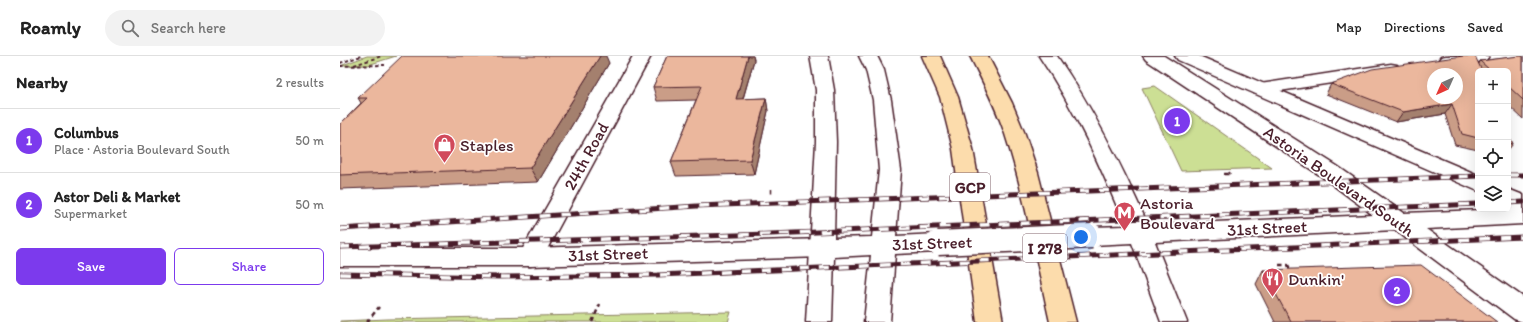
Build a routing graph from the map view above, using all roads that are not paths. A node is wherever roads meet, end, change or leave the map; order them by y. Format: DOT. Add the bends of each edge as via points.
graph roads {
  1 [pos="642,56"];
  2 [pos="819,56"];
  3 [pos="868,56"];
  4 [pos="930,56"];
  5 [pos="980,56"];
  6 [pos="1048,56"];
  7 [pos="1152,56"];
  8 [pos="1184,56"];
  9 [pos="1480,56"];
  10 [pos="1433,63"];
  11 [pos="1410,66"];
  12 [pos="1260,89"];
  13 [pos="1475,183"];
  14 [pos="1511,199"];
  15 [pos="1523,204"];
  16 [pos="1523,216"];
  17 [pos="1399,223"];
  18 [pos="1141,234"];
  19 [pos="884,245"];
  20 [pos="822,248"];
  21 [pos="340,257"];
  22 [pos="530,257"];
  23 [pos="1523,311"];
  24 [pos="819,322"];
  25 [pos="877,322"];
  26 [pos="990,322"];
  27 [pos="1063,322"];
  28 [pos="1174,322"];
  1 -- 22 [label="main road, 24th Road"];
  2 -- 20 [label="main road" via="826,115"];
  3 -- 19 [label="main road" via="875,70 882,100 890,170"];
  4 -- 26 [label="highway, GCP" via="949,97 963,149"];
  5 -- 27 [label="highway, I 278" via="1015,134"];
  6 -- 18 [label="main road" via="1074,96"];
  7 -- 17 [label="main road, Astoria Boulevard South" via="1329,171"];
  8 -- 12 [label="main road"];
  9 -- 10 [label="main road"];
  11 -- 12 [label="main road"];
  12 -- 13 [label="main road"];
  14 -- 15 [label="main road"];
  16 -- 17 [label="main road, 31st Street"];
  17 -- 18 [label="main road, 31st Street"];
  17 -- 23 [label="main road, Astoria Boulevard South"];
  18 -- 19 [label="main road, 31st Street, bridge"];
  18 -- 28 [label="main road"];
  19 -- 20 [label="main road, 31st Street"];
  19 -- 25 [label="main road"];
  20 -- 22 [label="main road, 31st Street"];
  20 -- 24 [label="main road"];
  21 -- 22 [label="main road, 31st Street"];
}
